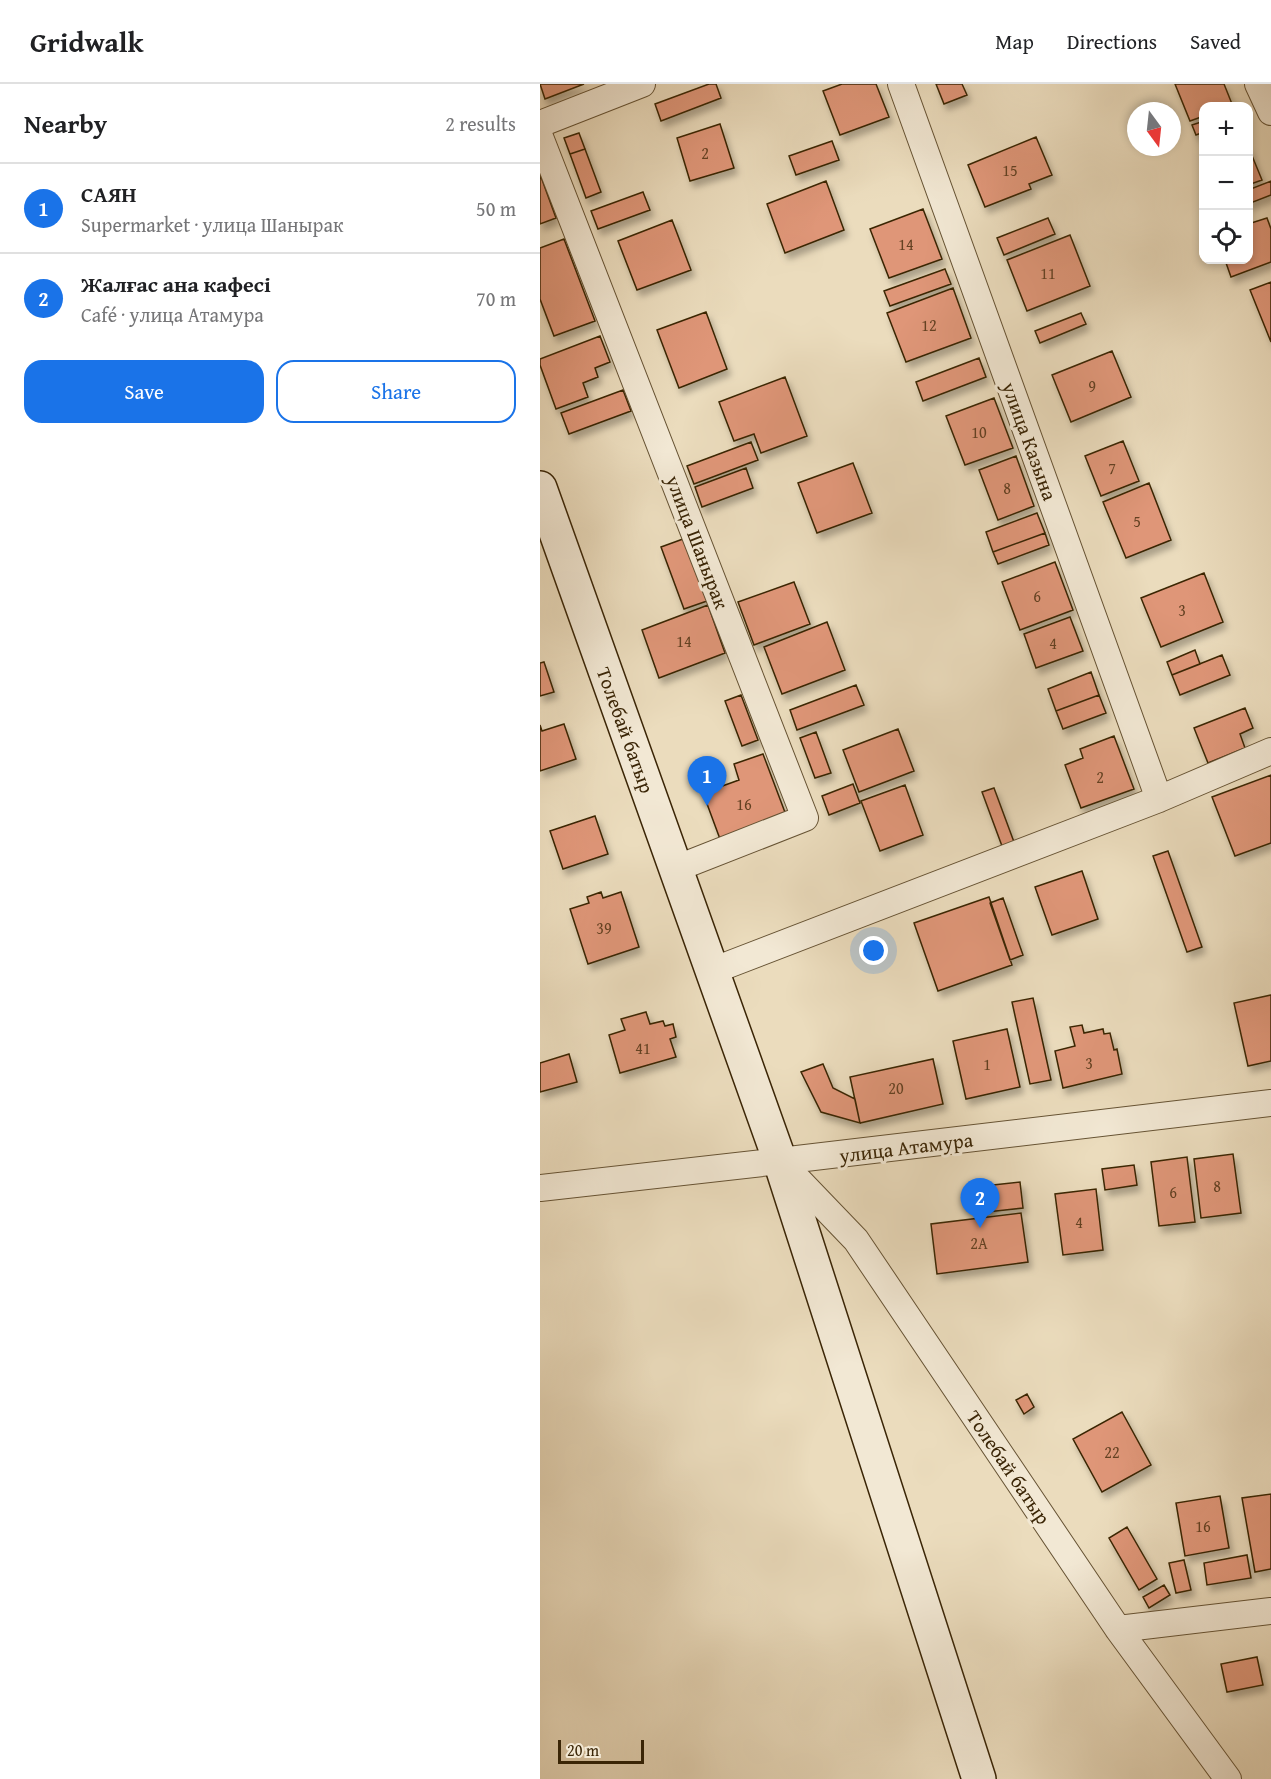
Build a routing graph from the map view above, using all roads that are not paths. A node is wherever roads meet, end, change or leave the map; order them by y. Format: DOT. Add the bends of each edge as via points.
graph roads {
  1 [pos="642,84"];
  2 [pos="901,84"];
  3 [pos="1258,84"];
  4 [pos="1271,112"];
  5 [pos="540,124"];
  6 [pos="540,137"];
  7 [pos="540,488"];
  8 [pos="1271,751"];
  9 [pos="1159,799"];
  10 [pos="675,868"];
  11 [pos="712,971"];
  12 [pos="1271,1103"];
  13 [pos="780,1161"];
  14 [pos="540,1188"];
  15 [pos="1271,1611"];
  16 [pos="1118,1629"];
  17 [pos="980,1779"];
  18 [pos="1228,1779"];
  1 -- 5 [label="street"];
  2 -- 9 [label="street, улица Казына"];
  3 -- 4 [label="street"];
  6 -- 10 [label="street, улица Шанырак" via="805,818"];
  7 -- 10 [label="street, Толебай батыр"];
  8 -- 9 [label="street"];
  9 -- 11 [label="street"];
  10 -- 11 [label="street, Толебай батыр"];
  11 -- 13 [label="street, Толебай батыр"];
  12 -- 13 [label="street, улица Атамура"];
  13 -- 14 [label="street, улица Атамура"];
  13 -- 16 [label="street, Толебай батыр" via="856,1240"];
  13 -- 17 [label="street, Толебай батыр"];
  15 -- 16 [label="street"];
  16 -- 18 [label="street, Толебай батыр"];
}
